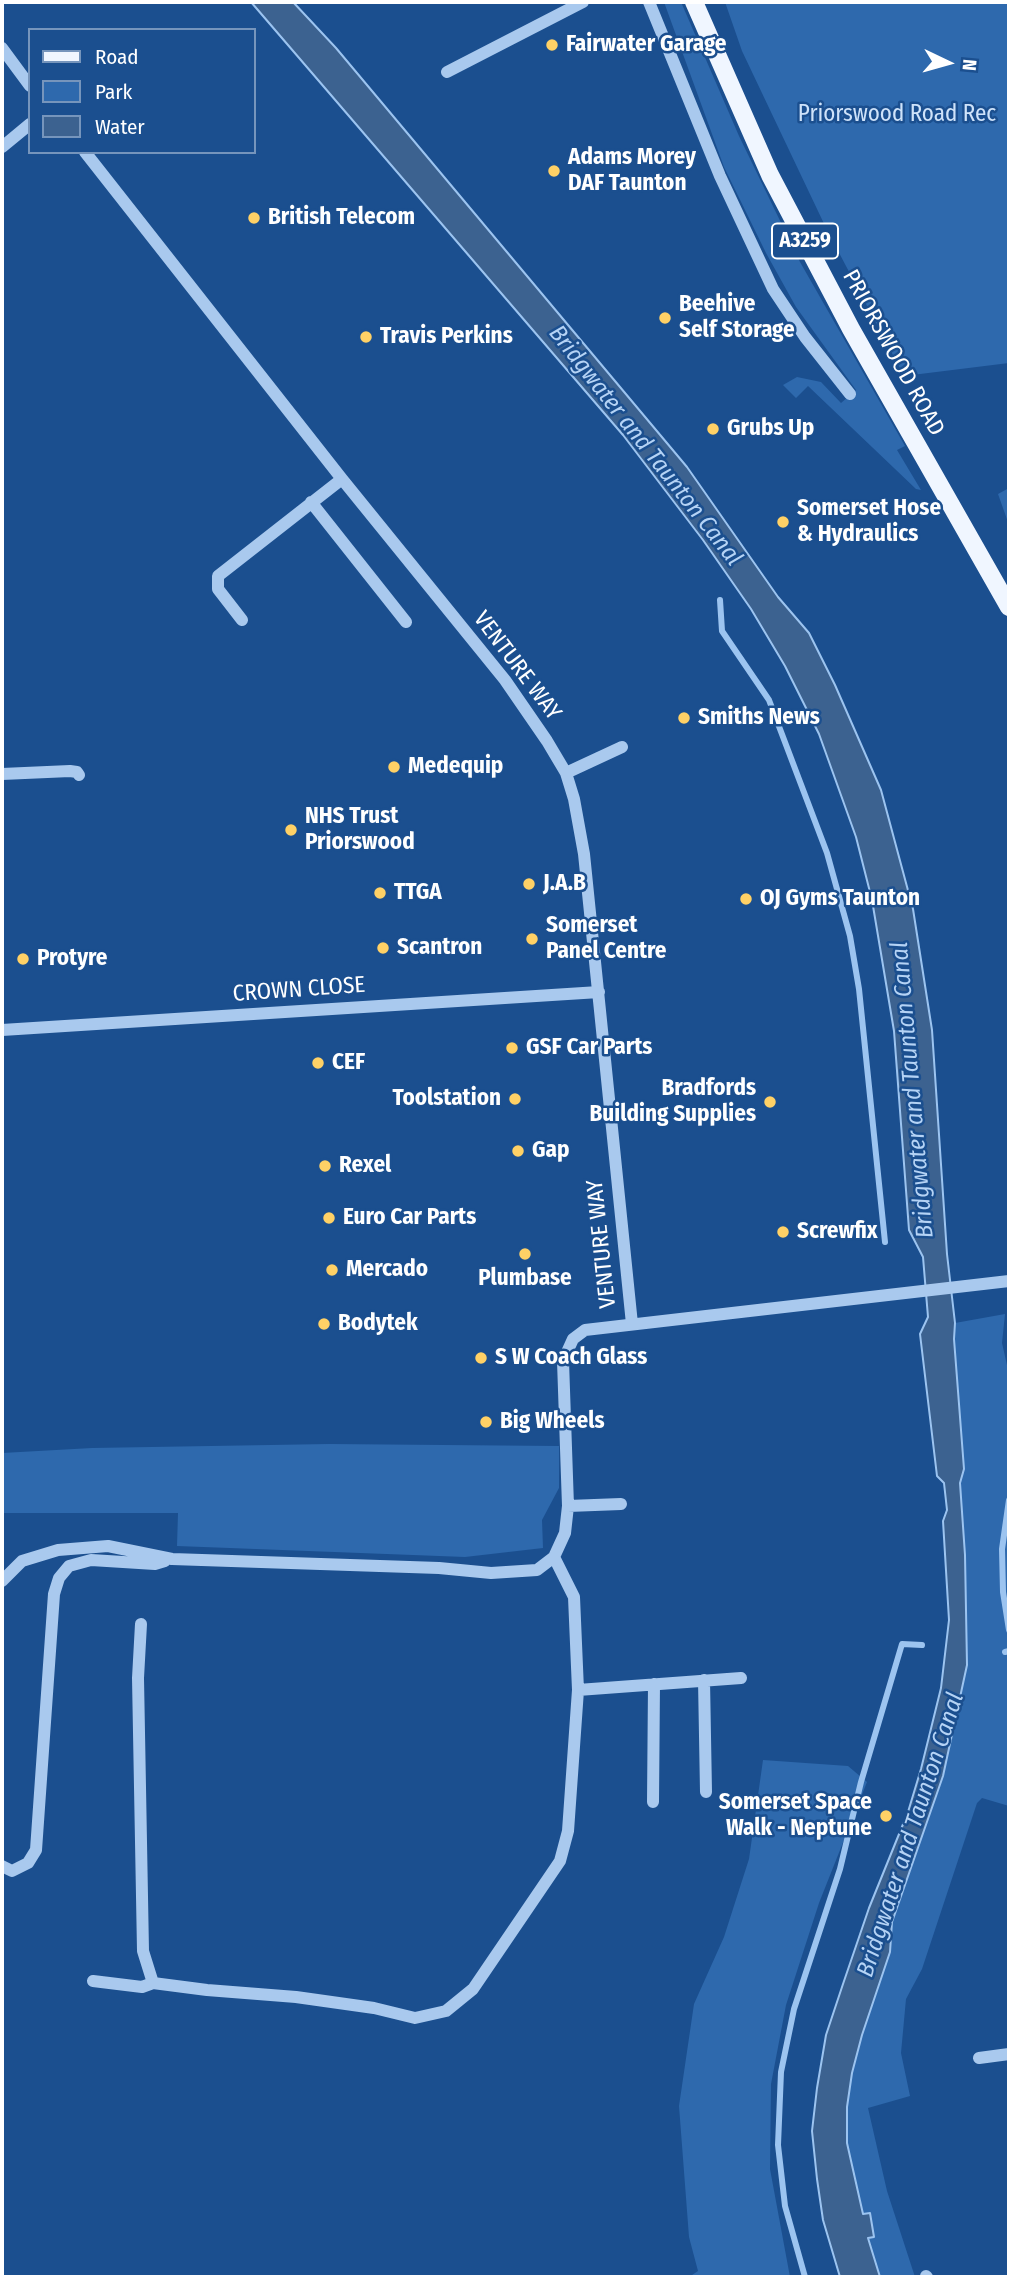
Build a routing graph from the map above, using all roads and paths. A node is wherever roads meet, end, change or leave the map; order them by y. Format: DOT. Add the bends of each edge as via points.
graph roads {
  1 [pos="583,2"];
  2 [pos="649,2"];
  3 [pos="694,2"];
  4 [pos="2,48"];
  5 [pos="447,72"];
  6 [pos="28,83"];
  7 [pos="28,126"];
  8 [pos="2,147"];
  9 [pos="87,154"];
  10 [pos="850,394"];
  11 [pos="342,479"];
  12 [pos="311,502"];
  13 [pos="1009,607"];
  14 [pos="242,620"];
  15 [pos="406,622"];
  16 [pos="622,747"];
  17 [pos="566,773"];
  18 [pos="2,774"];
  19 [pos="79,775"];
  20 [pos="599,992"];
  21 [pos="2,1030"];
  22 [pos="1009,1281"];
  23 [pos="632,1324"];
  24 [pos="621,1504"];
  25 [pos="568,1506"];
  26 [pos="554,1557"];
  27 [pos="172,1559"];
  28 [pos="2,1581"];
  29 [pos="141,1624"];
  30 [pos="741,1678"];
  31 [pos="704,1680"];
  32 [pos="654,1684"];
  33 [pos="578,1690"];
  34 [pos="706,1791"];
  35 [pos="653,1802"];
  36 [pos="2,1866"];
  37 [pos="93,1981"];
  38 [pos="153,1983"];
  39 [pos="1009,2054"];
  40 [pos="979,2058"];
  1 -- 5 [label="street"];
  2 -- 10 [label="street" via="720,176 773,289"];
  3 -- 13 [label="main road, PRIORSWOOD ROAD / A3259" via="770,175 891,401"];
  4 -- 6 [label="street"];
  7 -- 8 [label="street"];
  9 -- 11 [label="street, VENTURE WAY"];
  11 -- 12 [label="street"];
  11 -- 17 [label="street, VENTURE WAY" via="505,680"];
  12 -- 14 [label="street" via="218,576 218,589"];
  12 -- 15 [label="street"];
  16 -- 17 [label="street"];
  17 -- 20 [label="street, VENTURE WAY" via="584,854"];
  18 -- 19 [label="street" via="74,771"];
  20 -- 21 [label="street, CROWN CLOSE"];
  20 -- 23 [label="street, VENTURE WAY"];
  22 -- 23 [label="street, VENTURE WAY"];
  23 -- 25 [label="street, VENTURE WAY" via="586,1330 573,1339 563,1361"];
  24 -- 25 [label="street"];
  25 -- 26 [label="street, VENTURE WAY" via="565,1533"];
  26 -- 27 [label="street" via="537,1570 491,1573"];
  26 -- 33 [label="street" via="574,1597"];
  27 -- 28 [label="street" via="108,1546 58,1550 22,1561"];
  27 -- 36 [label="street" via="155,1564 91,1560 69,1566 59,1578 53,1606 36,1850 28,1863 12,1871"];
  29 -- 38 [label="street" via="143,1951"];
  30 -- 31 [label="street"];
  31 -- 32 [label="street"];
  31 -- 34 [label="street"];
  32 -- 33 [label="street"];
  32 -- 35 [label="street"];
  33 -- 38 [label="street" via="568,1831 560,1861 473,1990 446,2011 415,2018 296,1997"];
  37 -- 38 [label="street" via="142,1987"];
  39 -- 40 [label="street"];
}
